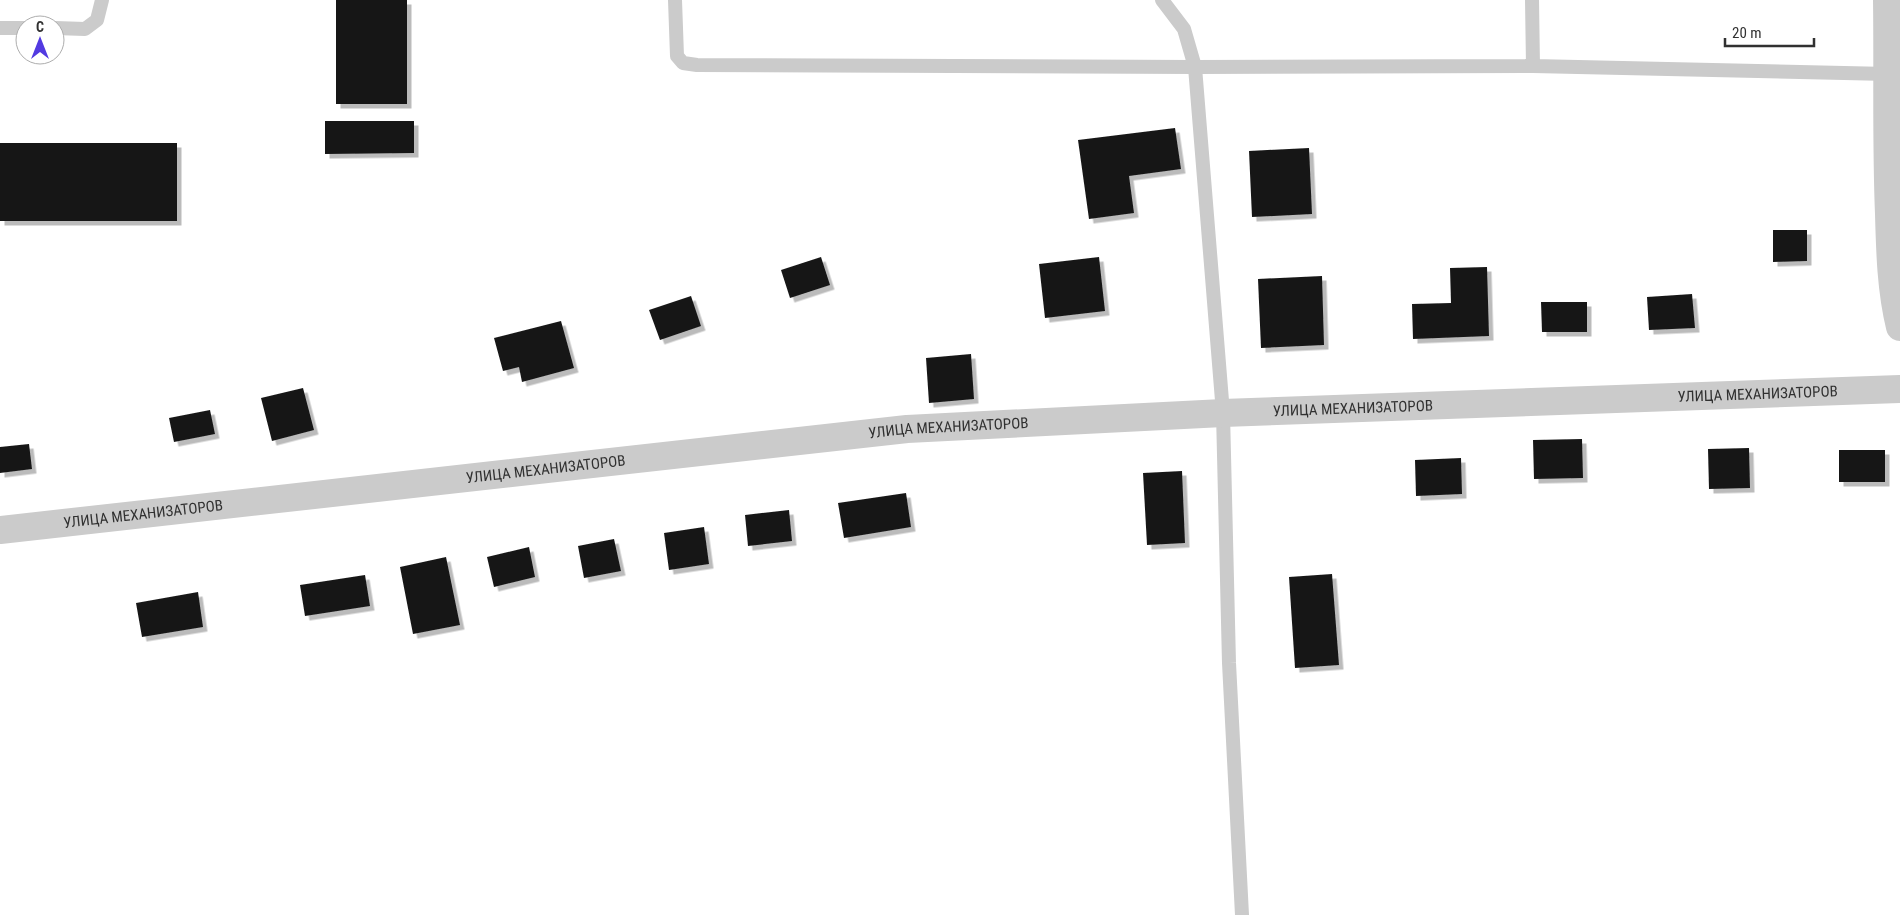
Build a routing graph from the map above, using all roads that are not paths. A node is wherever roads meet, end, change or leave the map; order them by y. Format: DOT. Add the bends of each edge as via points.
graph roads {
  1 [pos="102,0"];
  2 [pos="674,0"];
  3 [pos="1162,0"];
  4 [pos="1532,0"];
  5 [pos="1887,0"];
  6 [pos="0,28"];
  7 [pos="15,28"];
  8 [pos="65,28"];
  9 [pos="1533,66"];
  10 [pos="1195,67"];
  11 [pos="1888,74"];
  12 [pos="1893,148"];
  13 [pos="1900,327"];
  14 [pos="1900,389"];
  15 [pos="1223,413"];
  16 [pos="0,530"];
  17 [pos="1242,915"];
  1 -- 8 [label="lane" via="97,20 85,29"];
  2 -- 10 [label="lane" via="678,56 683,62 697,65"];
  3 -- 10 [label="lane" via="1184,28"];
  4 -- 9 [label="lane"];
  5 -- 11 [label="street"];
  6 -- 7 [label="lane"];
  9 -- 10 [label="lane"];
  9 -- 11 [label="lane"];
  10 -- 15 [label="lane"];
  11 -- 12 [label="street"];
  12 -- 13 [label="street" via="1891,281"];
  14 -- 15 [label="street, УЛИЦА МЕХАНИЗАТОРОВ"];
  15 -- 16 [label="street, УЛИЦА МЕХАНИЗАТОРОВ" via="907,428"];
  15 -- 17 [label="lane" via="1229,663"];
}
